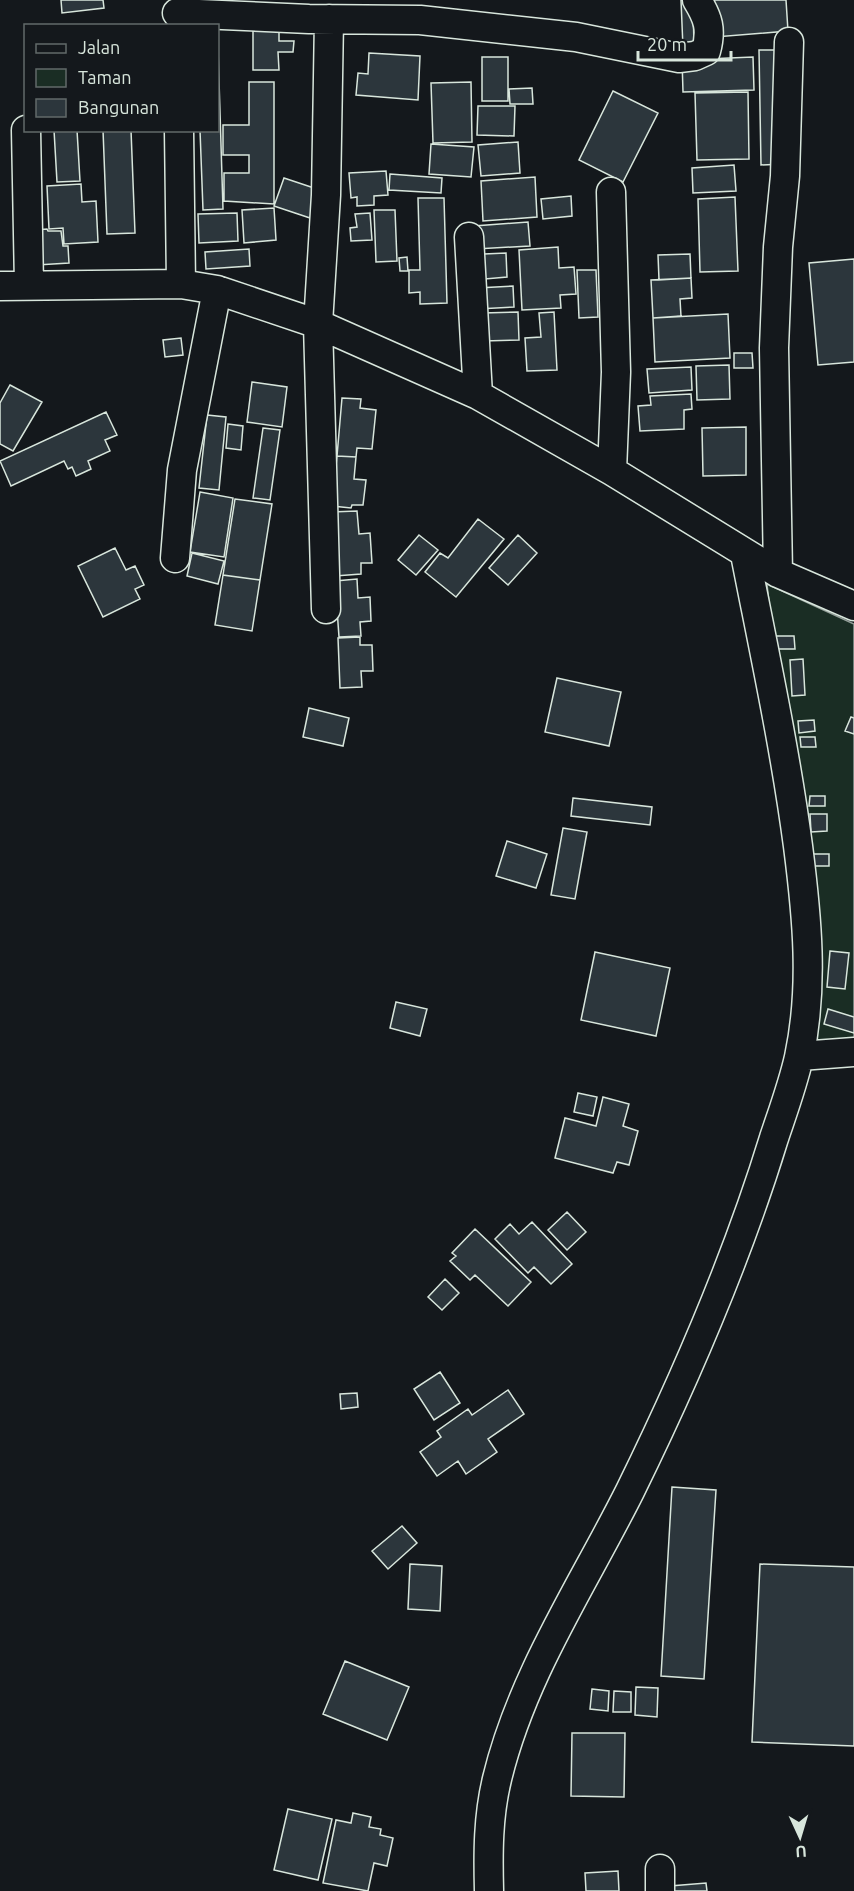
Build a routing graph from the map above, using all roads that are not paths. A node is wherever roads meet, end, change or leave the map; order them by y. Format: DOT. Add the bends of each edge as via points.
graph roads {
  1 [pos="697,0"];
  2 [pos="176,13"];
  3 [pos="329,19"];
  4 [pos="789,42"];
  5 [pos="26,132"];
  6 [pos="179,132"];
  7 [pos="611,192"];
  8 [pos="469,237"];
  9 [pos="182,284"];
  10 [pos="29,285"];
  11 [pos="0,286"];
  12 [pos="217,290"];
  13 [pos="318,324"];
  14 [pos="478,394"];
  15 [pos="612,471"];
  16 [pos="745,554"];
  17 [pos="175,558"];
  18 [pos="778,573"];
  19 [pos="854,606"];
  20 [pos="326,609"];
  21 [pos="854,1052"];
  22 [pos="800,1056"];
  23 [pos="489,1891"];
  1 -- 3 [label="street" via="708,18 711,34 706,51 679,58 509,28 420,20"];
  2 -- 3 [label="street"];
  3 -- 13 [label="street" via="326,195"];
  4 -- 18 [label="street" via="774,348"];
  5 -- 10 [label="street"];
  6 -- 9 [label="street"];
  7 -- 15 [label="street" via="616,372"];
  8 -- 14 [label="street"];
  9 -- 10 [label="street"];
  9 -- 12 [label="street"];
  10 -- 11 [label="street"];
  12 -- 13 [label="street"];
  12 -- 17 [label="street" via="182,470"];
  13 -- 14 [label="street"];
  13 -- 20 [label="street"];
  14 -- 15 [label="street"];
  15 -- 16 [label="street"];
  16 -- 18 [label="street"];
  16 -- 22 [label="street" via="791,797 805,901 809,968"];
  18 -- 19 [label="street"];
  21 -- 22 [label="street"];
  22 -- 23 [label="street" via="758,1191 695,1348 630,1491 561,1618 517,1714 497,1779 488,1833"];
}
